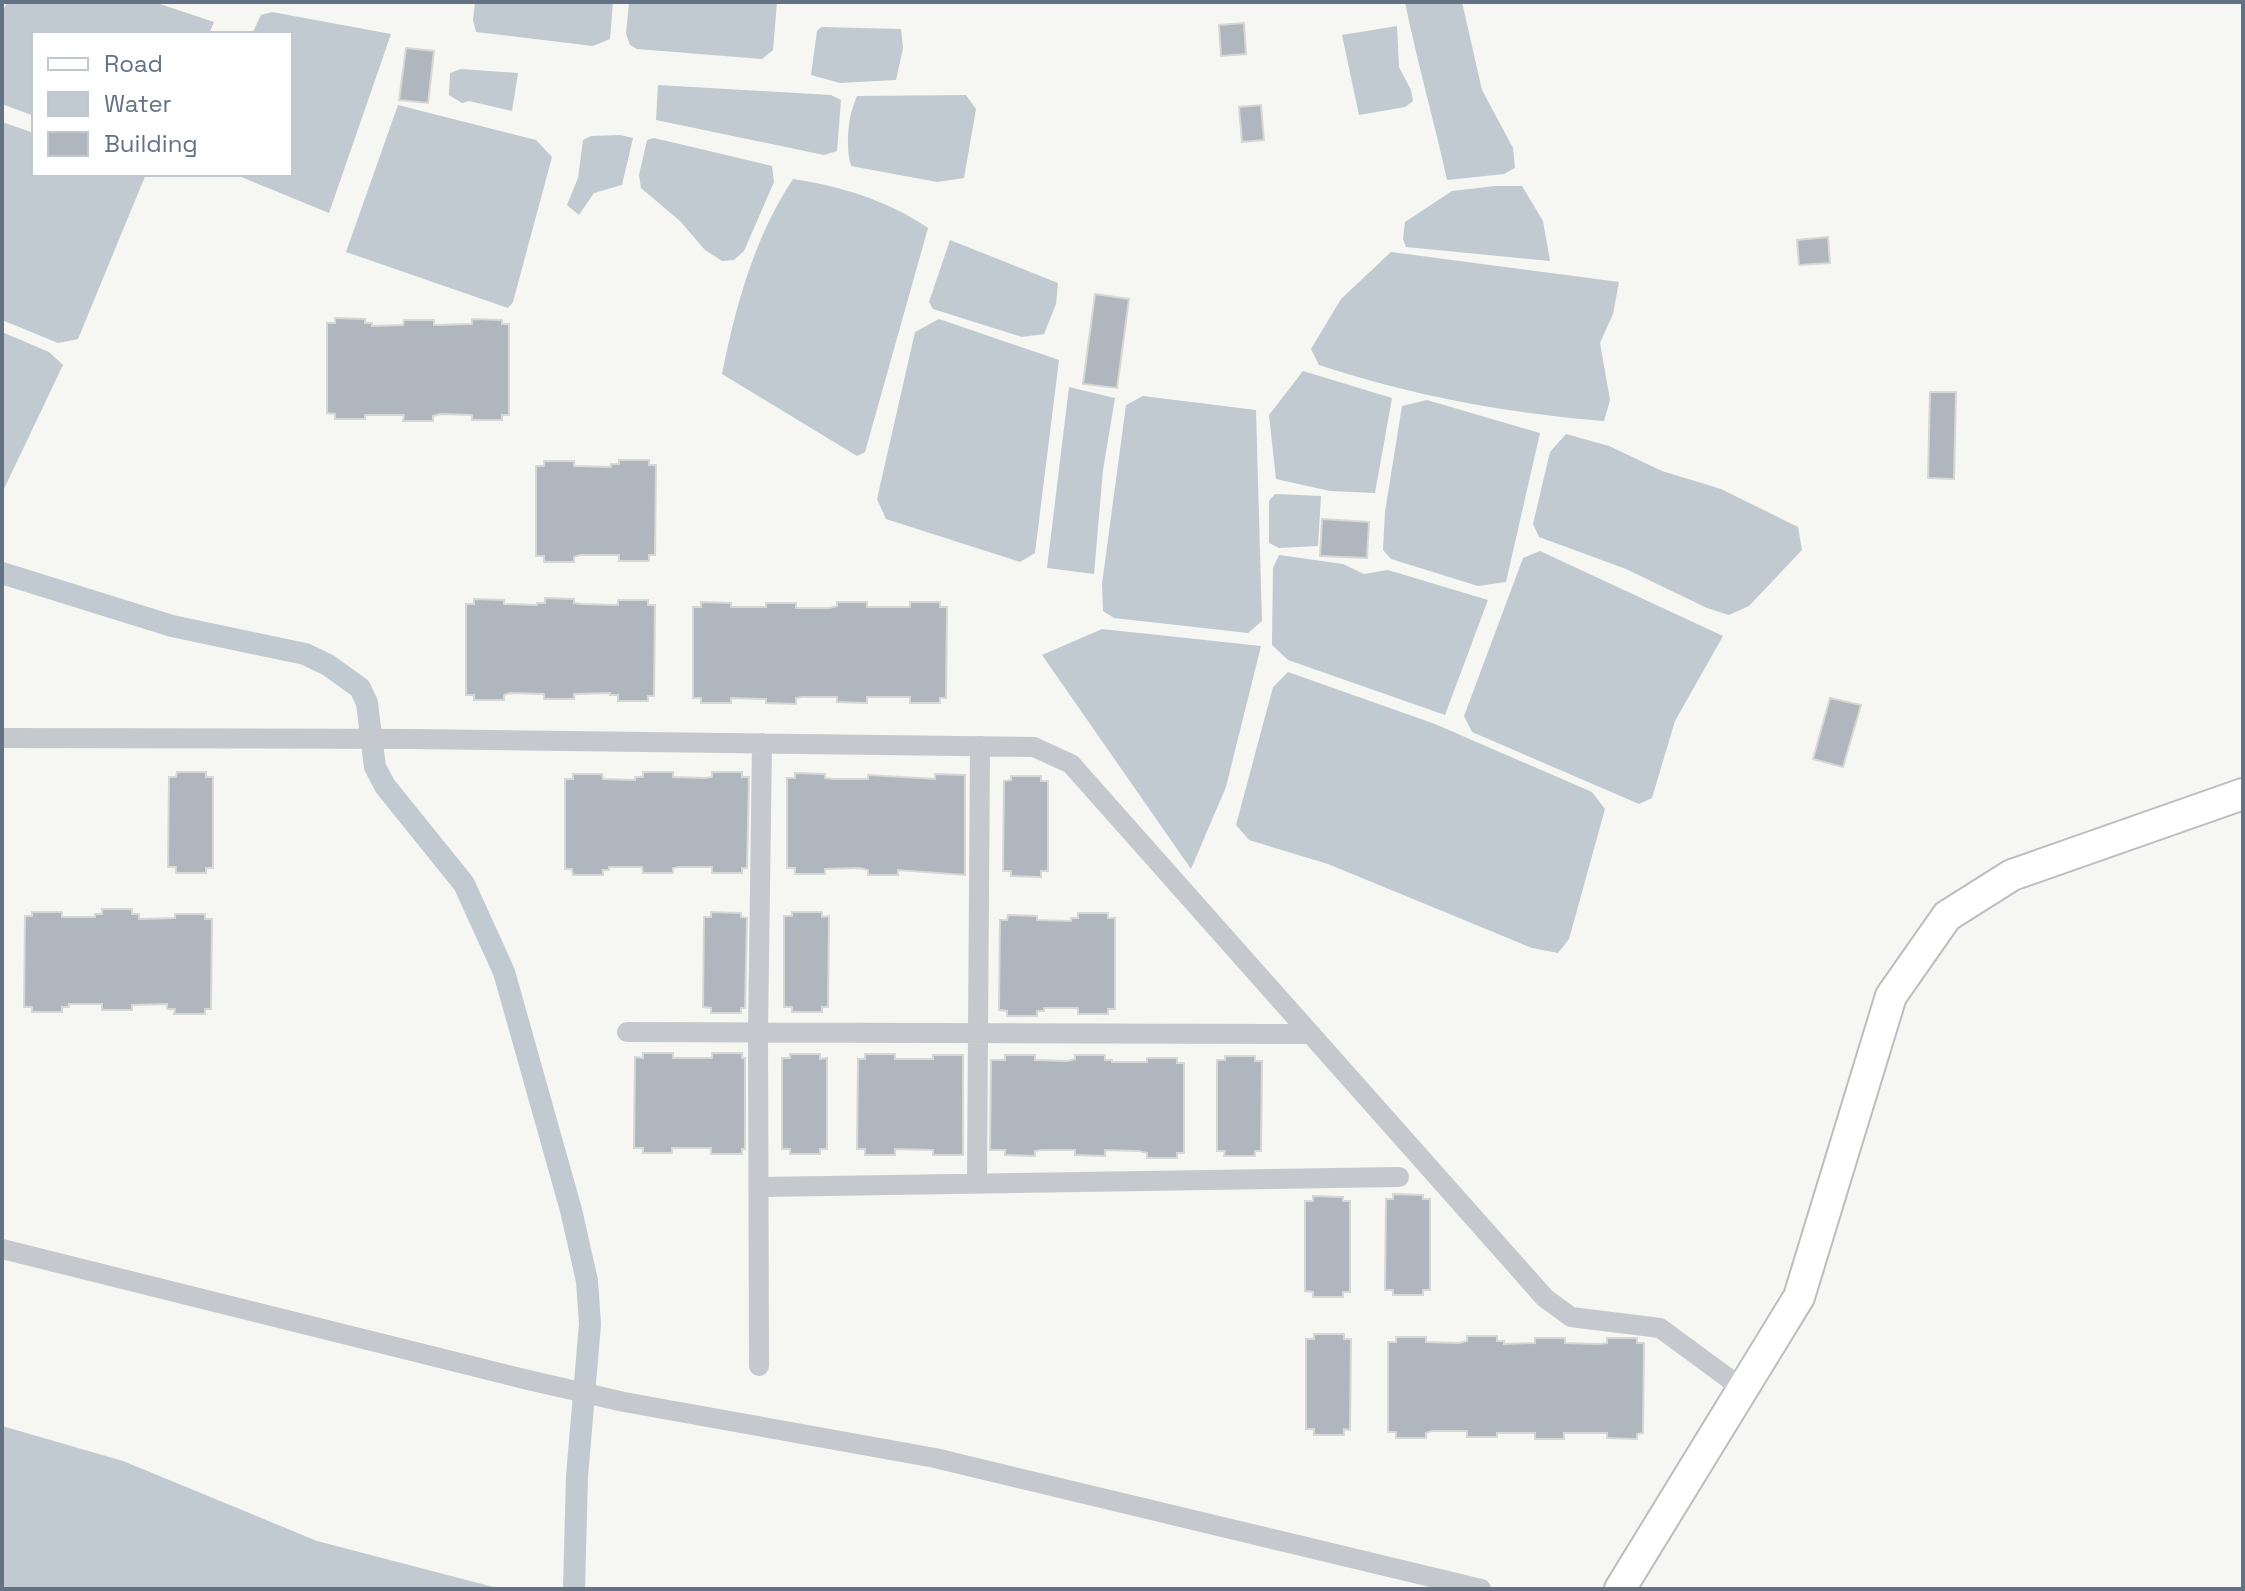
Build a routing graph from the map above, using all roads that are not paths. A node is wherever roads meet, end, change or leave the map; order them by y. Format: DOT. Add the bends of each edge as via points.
graph roads {
  1 [pos="2,738"];
  2 [pos="762,743"];
  3 [pos="980,746"];
  4 [pos="2243,794"];
  5 [pos="627,1032"];
  6 [pos="758,1032"];
  7 [pos="977,1033"];
  8 [pos="1311,1034"];
  9 [pos="1399,1177"];
  10 [pos="977,1183"];
  11 [pos="759,1187"];
  12 [pos="2,1249"];
  13 [pos="759,1366"];
  14 [pos="1743,1389"];
  15 [pos="1481,1589"];
  16 [pos="1620,1589"];
  1 -- 2 [label="street"];
  2 -- 3 [label="street"];
  2 -- 6 [label="street"];
  3 -- 7 [label="street"];
  3 -- 8 [label="street" via="1034,747 1071,764"];
  4 -- 14 [label="main road" via="2012,875 1947,916 1891,996 1799,1297"];
  5 -- 6 [label="street"];
  6 -- 7 [label="street"];
  6 -- 11 [label="street"];
  7 -- 8 [label="street"];
  7 -- 10 [label="street"];
  8 -- 14 [label="street" via="1545,1298 1571,1317 1660,1328"];
  9 -- 10 [label="street"];
  10 -- 11 [label="street"];
  11 -- 13 [label="street"];
  12 -- 15 [label="street" via="624,1402 935,1458"];
  14 -- 16 [label="main road"];
}
